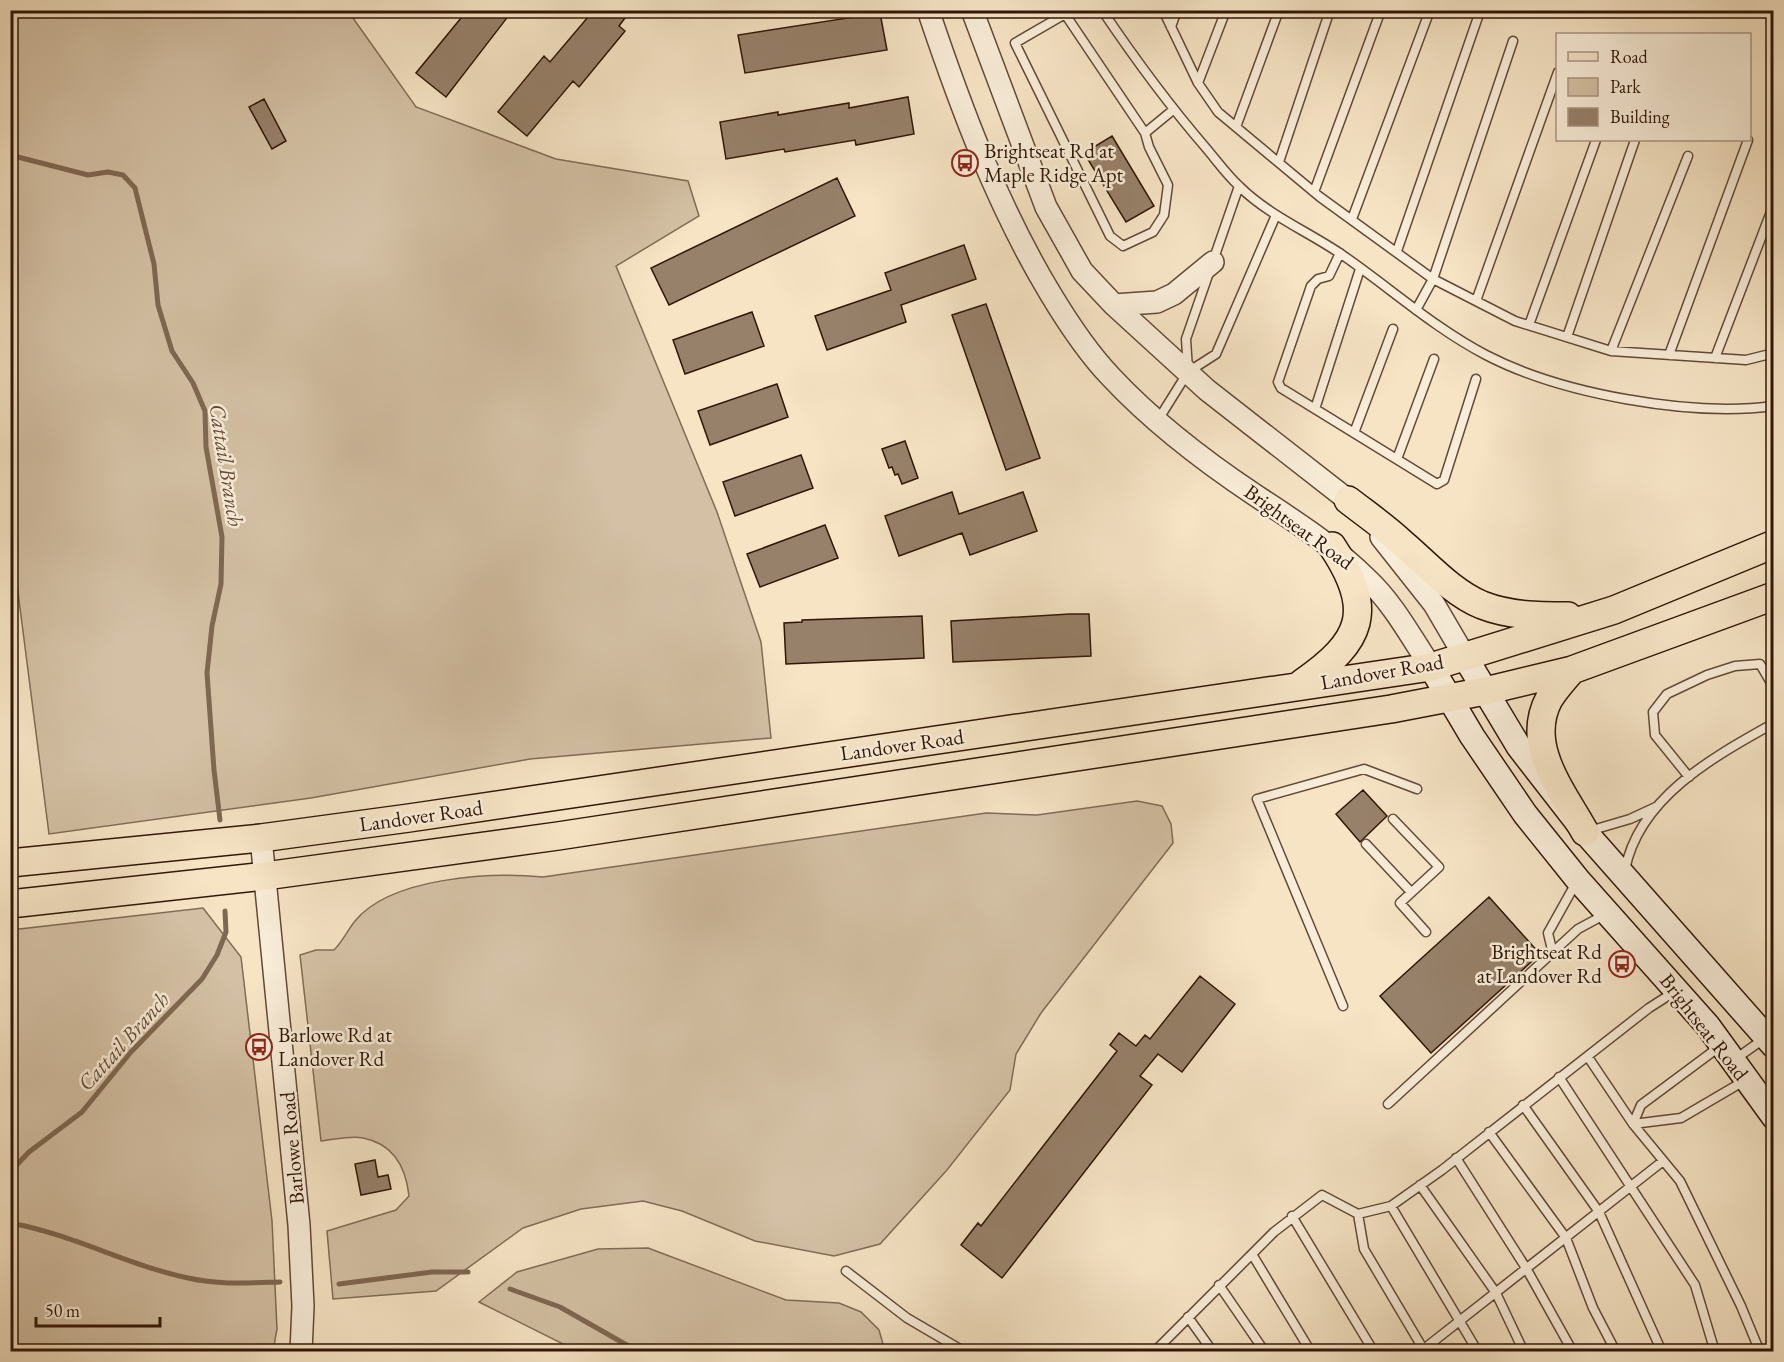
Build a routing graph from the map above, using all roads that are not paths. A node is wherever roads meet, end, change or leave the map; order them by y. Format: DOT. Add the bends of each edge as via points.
graph roads {
  1 [pos="972,10"];
  2 [pos="1102,10"];
  3 [pos="1163,10"];
  4 [pos="1177,10"];
  5 [pos="1226,10"];
  6 [pos="1279,10"];
  7 [pos="1330,10"];
  8 [pos="1381,10"];
  9 [pos="1430,10"];
  10 [pos="933,16"];
  11 [pos="1478,17"];
  12 [pos="1171,27"];
  13 [pos="1513,40"];
  14 [pos="1556,75"];
  15 [pos="1198,83"];
  16 [pos="1173,110"];
  17 [pos="1236,127"];
  18 [pos="1145,133"];
  19 [pos="1596,141"];
  20 [pos="1635,141"];
  21 [pos="1748,141"];
  22 [pos="1688,156"];
  23 [pos="1279,162"];
  24 [pos="1239,186"];
  25 [pos="1314,192"];
  26 [pos="1773,204"];
  27 [pos="1276,215"];
  28 [pos="1352,219"];
  29 [pos="1397,250"];
  30 [pos="1340,253"];
  31 [pos="1214,262"];
  32 [pos="1360,269"];
  33 [pos="1432,279"];
  34 [pos="1476,301"];
  35 [pos="1114,305"];
  36 [pos="1416,310"];
  37 [pos="1529,325"];
  38 [pos="1393,329"];
  39 [pos="1567,337"];
  40 [pos="1611,351"];
  41 [pos="1773,353"];
  42 [pos="1669,355"];
  43 [pos="1715,358"];
  44 [pos="1434,359"];
  45 [pos="1188,372"];
  46 [pos="1476,379"];
  47 [pos="1773,406"];
  48 [pos="1315,409"];
  49 [pos="1158,421"];
  50 [pos="1354,433"];
  51 [pos="1397,459"];
  52 [pos="1348,500"];
  53 [pos="1773,544"];
  54 [pos="1332,546"];
  55 [pos="1773,597"];
  56 [pos="1614,610"];
  57 [pos="1465,657"];
  58 [pos="1431,667"];
  59 [pos="1572,670"];
  60 [pos="1298,686"];
  61 [pos="1773,688"];
  62 [pos="1485,691"];
  63 [pos="1450,698"];
  64 [pos="1773,723"];
  65 [pos="1689,777"];
  66 [pos="1417,789"];
  67 [pos="1659,805"];
  68 [pos="1394,819"];
  69 [pos="1586,832"];
  70 [pos="261,837"];
  71 [pos="1366,844"];
  72 [pos="10,862"];
  73 [pos="1624,875"];
  74 [pos="265,876"];
  75 [pos="1578,880"];
  76 [pos="1411,892"];
  77 [pos="10,904"];
  78 [pos="1608,914"];
  79 [pos="1426,932"];
  80 [pos="1552,954"];
  81 [pos="1677,990"];
  82 [pos="1343,1006"];
  83 [pos="1771,1039"];
  84 [pos="1728,1053"];
  85 [pos="1588,1057"];
  86 [pos="1559,1077"];
  87 [pos="1747,1080"];
  88 [pos="1388,1104"];
  89 [pos="1523,1105"];
  90 [pos="1773,1117"];
  91 [pos="1633,1124"];
  92 [pos="1489,1132"];
  93 [pos="1456,1158"];
  94 [pos="1663,1161"];
  95 [pos="1420,1185"];
  96 [pos="1632,1186"];
  97 [pos="1391,1206"];
  98 [pos="1599,1212"];
  99 [pos="1358,1214"];
  100 [pos="1292,1216"];
  101 [pos="1566,1238"];
  102 [pos="1252,1254"];
  103 [pos="1526,1268"];
  104 [pos="846,1271"];
  105 [pos="1219,1285"];
  106 [pos="1496,1293"];
  107 [pos="1188,1317"];
  108 [pos="1458,1322"];
  109 [pos="1157,1350"];
  110 [pos="1423,1350"];
  111 [pos="301,1352"];
  112 [pos="965,1352"];
  113 [pos="1213,1352"];
  114 [pos="1265,1352"];
  115 [pos="1311,1352"];
  116 [pos="1374,1352"];
  117 [pos="1478,1352"];
  118 [pos="1524,1352"];
  119 [pos="1572,1352"];
  120 [pos="1616,1352"];
  121 [pos="1662,1352"];
  122 [pos="1715,1352"];
  123 [pos="1760,1352"];
  1 -- 35 [label="street, Brightseat Road" via="1047,207 1082,271"];
  2 -- 16 [label="lane"];
  3 -- 12 [label="lane"];
  4 -- 12 [label="lane"];
  5 -- 15 [label="lane"];
  6 -- 17 [label="lane"];
  7 -- 23 [label="lane"];
  8 -- 25 [label="lane"];
  9 -- 28 [label="lane"];
  10 -- 49 [label="street, Brightseat Road" via="975,138 1019,240 1085,347 1110,377"];
  11 -- 29 [label="lane"];
  12 -- 15 [label="lane"];
  13 -- 33 [label="lane"];
  14 -- 34 [label="lane"];
  15 -- 17 [label="lane" via="1218,112"];
  16 -- 18 [label="lane"];
  16 -- 24 [label="lane"];
  17 -- 23 [label="lane"];
  18 -- 18 [label="lane" via="1168,185 1164,215 1153,232 1123,246 1110,236 1015,43 1065,14"];
  19 -- 37 [label="lane"];
  20 -- 39 [label="lane"];
  21 -- 42 [label="lane"];
  22 -- 40 [label="lane"];
  23 -- 25 [label="lane"];
  24 -- 27 [label="lane"];
  24 -- 31 [label="lane"];
  25 -- 28 [label="lane"];
  26 -- 43 [label="lane"];
  27 -- 30 [label="lane"];
  27 -- 45 [label="lane" via="1216,354"];
  28 -- 29 [label="lane"];
  29 -- 33 [label="lane"];
  30 -- 32 [label="lane"];
  30 -- 48 [label="lane" via="1329,276 1311,286 1278,382 1281,388"];
  31 -- 35 [label="street" via="1174,294 1157,302"];
  31 -- 45 [label="lane" via="1186,339"];
  32 -- 36 [label="lane"];
  32 -- 48 [label="lane"];
  33 -- 34 [label="lane"];
  33 -- 36 [label="lane"];
  34 -- 37 [label="lane"];
  35 -- 45 [label="street, Brightseat Road"];
  36 -- 47 [label="lane" via="1485,355 1620,399 1700,407"];
  37 -- 39 [label="lane"];
  38 -- 50 [label="lane"];
  39 -- 40 [label="lane"];
  40 -- 42 [label="lane"];
  41 -- 43 [label="lane" via="1746,360"];
  42 -- 43 [label="lane"];
  44 -- 51 [label="lane"];
  45 -- 49 [label="lane"];
  45 -- 52 [label="street, Brightseat Road"];
  46 -- 51 [label="lane" via="1443,480 1437,484"];
  48 -- 50 [label="lane"];
  49 -- 54 [label="street, Brightseat Road" via="1253,494"];
  50 -- 51 [label="lane"];
  52 -- 56 [label="main road" via="1439,576 1480,604 1532,616"];
  52 -- 57 [label="street, Brightseat Road" via="1411,572"];
  53 -- 56 [label="main road, Landover Road"];
  54 -- 58 [label="street, Brightseat Road" via="1388,602"];
  54 -- 60 [label="main road" via="1350,573 1357,592 1358,614 1353,633 1337,658"];
  55 -- 59 [label="main road, Landover Road"];
  56 -- 57 [label="main road, Landover Road"];
  57 -- 58 [label="main road, Landover Road"];
  57 -- 62 [label="main road, Brightseat Road"];
  58 -- 60 [label="main road, Landover Road"];
  58 -- 63 [label="main road, Brightseat Road"];
  59 -- 62 [label="main road, Landover Road"];
  59 -- 69 [label="main road" via="1547,703 1540,741 1546,763"];
  60 -- 70 [label="main road, Landover Road"];
  61 -- 65 [label="lane" via="1760,664 1735,666 1667,694 1653,712 1655,735"];
  62 -- 63 [label="main road, Landover Road"];
  62 -- 69 [label="main road, Brightseat Road" via="1519,747"];
  63 -- 74 [label="main road, Landover Road" via="1057,762"];
  63 -- 75 [label="main road, Brightseat Road" via="1515,800"];
  64 -- 65 [label="lane"];
  65 -- 67 [label="lane"];
  66 -- 82 [label="lane" via="1364,769 1257,799"];
  67 -- 69 [label="lane" via="1630,819"];
  67 -- 73 [label="lane" via="1636,838"];
  68 -- 76 [label="lane" via="1439,867"];
  69 -- 73 [label="main road, Brightseat Road"];
  70 -- 72 [label="main road, Landover Road"];
  70 -- 74 [label="street, Barlowe Road"];
  71 -- 76 [label="lane"];
  73 -- 83 [label="main road, Brightseat Road"];
  74 -- 77 [label="main road, Landover Road"];
  74 -- 111 [label="street, Barlowe Road" via="298,1215 303,1306"];
  75 -- 78 [label="main road, Brightseat Road"];
  75 -- 80 [label="lane" via="1548,933"];
  76 -- 79 [label="lane" via="1400,903"];
  78 -- 80 [label="lane" via="1578,929"];
  78 -- 81 [label="main road, Brightseat Road"];
  80 -- 88 [label="lane"];
  81 -- 84 [label="main road, Brightseat Road"];
  81 -- 85 [label="lane"];
  83 -- 84 [label="lane"];
  84 -- 87 [label="main road, Brightseat Road"];
  84 -- 91 [label="lane" via="1641,1105"];
  85 -- 86 [label="lane"];
  85 -- 91 [label="lane"];
  86 -- 89 [label="lane"];
  86 -- 96 [label="lane"];
  87 -- 90 [label="main road, Brightseat Road"];
  87 -- 91 [label="lane" via="1681,1118"];
  89 -- 92 [label="lane"];
  89 -- 98 [label="lane"];
  91 -- 94 [label="lane"];
  92 -- 93 [label="lane"];
  92 -- 101 [label="lane"];
  93 -- 95 [label="lane"];
  93 -- 103 [label="lane"];
  94 -- 96 [label="lane"];
  94 -- 123 [label="lane" via="1680,1181"];
  95 -- 97 [label="lane"];
  95 -- 106 [label="lane"];
  96 -- 98 [label="lane"];
  96 -- 122 [label="lane" via="1695,1285"];
  97 -- 99 [label="lane"];
  97 -- 108 [label="lane"];
  98 -- 101 [label="lane"];
  98 -- 121 [label="lane"];
  99 -- 100 [label="lane" via="1322,1195"];
  99 -- 110 [label="lane" via="1364,1250"];
  100 -- 102 [label="lane"];
  100 -- 116 [label="lane"];
  101 -- 103 [label="lane"];
  101 -- 120 [label="lane" via="1593,1308"];
  102 -- 105 [label="lane"];
  102 -- 115 [label="lane"];
  103 -- 106 [label="lane"];
  103 -- 119 [label="lane"];
  104 -- 112 [label="lane" via="907,1318"];
  105 -- 107 [label="lane"];
  105 -- 114 [label="lane"];
  106 -- 108 [label="lane"];
  106 -- 118 [label="lane"];
  107 -- 109 [label="lane"];
  107 -- 113 [label="lane"];
  108 -- 110 [label="lane"];
  108 -- 117 [label="lane"];
}
